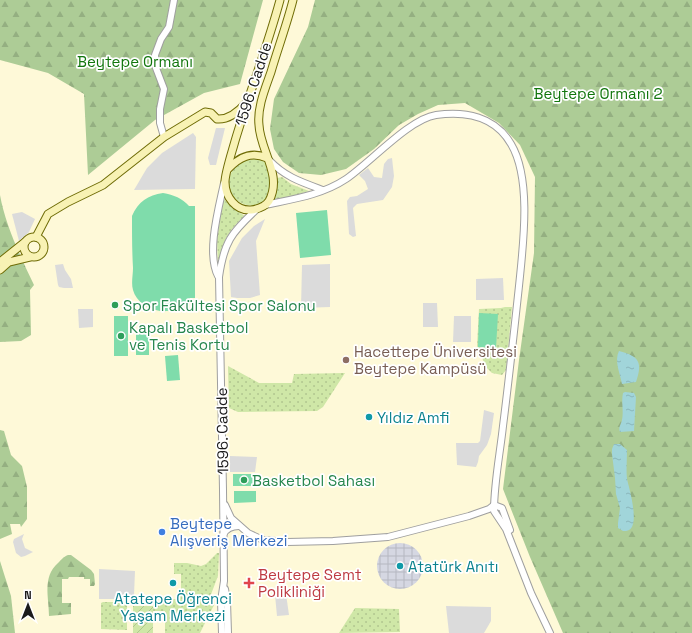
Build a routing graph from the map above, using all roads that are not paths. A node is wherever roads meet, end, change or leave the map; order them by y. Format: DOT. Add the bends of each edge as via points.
graph roads {
  1 [pos="174,0"];
  2 [pos="280,0"];
  3 [pos="293,0"];
  4 [pos="248,100"];
  5 [pos="164,137"];
  6 [pos="267,158"];
  7 [pos="228,169"];
  8 [pos="225,181"];
  9 [pos="323,190"];
  10 [pos="265,206"];
  11 [pos="257,209"];
  12 [pos="36,237"];
  13 [pos="25,242"];
  14 [pos="30,257"];
  15 [pos="0,262"];
  16 [pos="0,270"];
  17 [pos="219,277"];
  18 [pos="224,499"];
  19 [pos="494,505"];
  20 [pos="239,526"];
  21 [pos="223,535"];
  22 [pos="224,584"];
  23 [pos="222,633"];
  24 [pos="228,633"];
  25 [pos="550,633"];
  26 [pos="555,633"];
  1 -- 5 [label="street" via="169,27 155,55 156,68 164,89 160,123"];
  2 -- 4 [label="main road, 1596. Cadde"];
  3 -- 6 [label="main road, 1596. Cadde" via="259,114 258,126"];
  4 -- 5 [label="main road" via="240,109 224,118 217,119 205,112"];
  4 -- 7 [label="main road, 1596. Cadde"];
  5 -- 12 [label="main road" via="103,186 48,214"];
  6 -- 7 [label="main road" via="247,155 238,159"];
  6 -- 9 [label="street" via="294,180"];
  6 -- 10 [label="main road, 1596. Cadde" via="272,166 273,183 271,195"];
  7 -- 8 [label="main road, 1596. Cadde"];
  8 -- 11 [label="main road, 1596. Cadde" via="228,195 234,204 246,210"];
  8 -- 17 [label="street, 1596. Cadde" via="216,222 214,252 214,264"];
  9 -- 10 [label="street" via="298,199"];
  9 -- 19 [label="street" via="344,180 395,139 434,115 473,115 496,127 510,143 519,163 523,186 524,236"];
  10 -- 11 [label="main road, 1596. Cadde"];
  11 -- 17 [label="street, 1596. Cadde" via="230,237 223,254"];
  12 -- 13 [label="main road"];
  12 -- 14 [label="main road" via="42,240 44,250 37,257"];
  13 -- 14 [label="main road" via="24,250"];
  13 -- 15 [label="main road"];
  14 -- 16 [label="main road" via="9,262"];
  17 -- 18 [label="street, 1596. Cadde"];
  18 -- 20 [label="street" via="231,518"];
  18 -- 21 [label="street, 1596. Cadde"];
  19 -- 20 [label="street" via="482,512 449,522 394,536 374,538 275,541 254,536"];
  19 -- 25 [label="street" via="494,510 506,529"];
  19 -- 26 [label="street" via="502,508 531,583"];
  20 -- 21 [label="street" via="230,527"];
  21 -- 22 [label="street, 1596. Cadde"];
  22 -- 23 [label="street, 1596. Cadde"];
  22 -- 24 [label="street, 1596. Cadde"];
}
